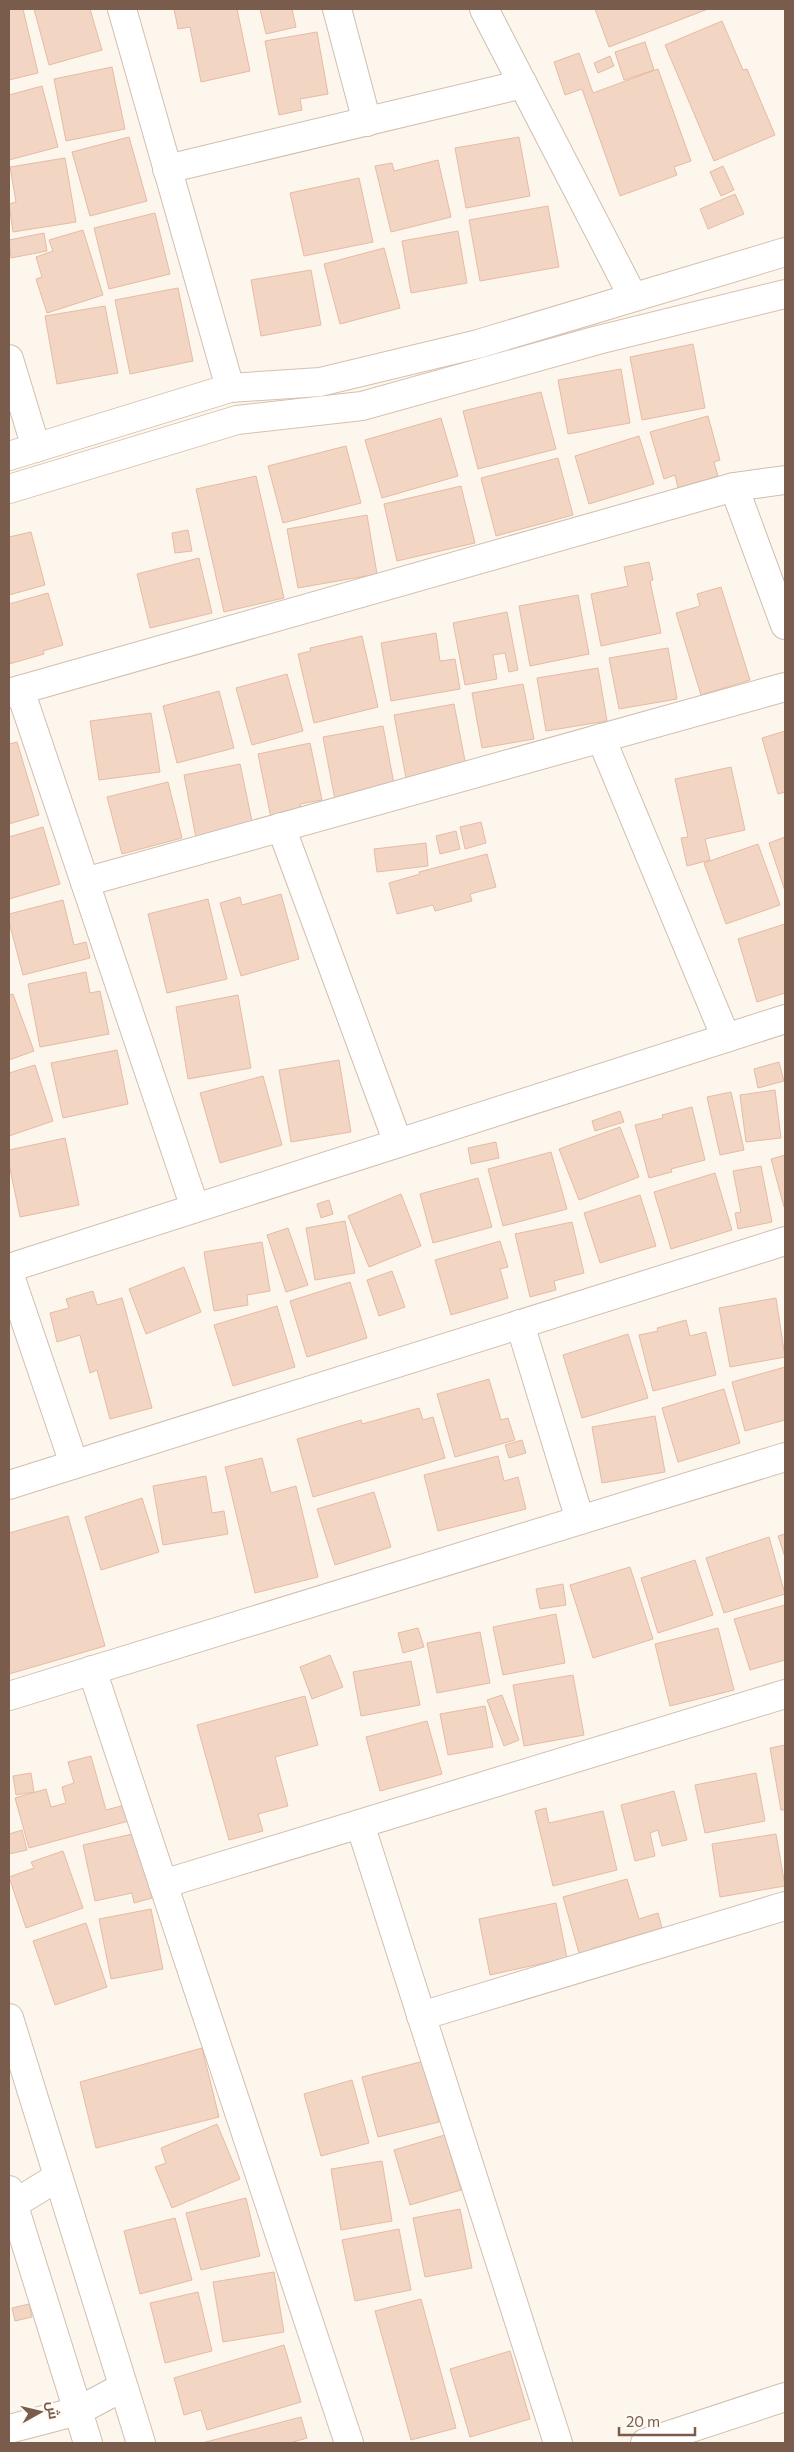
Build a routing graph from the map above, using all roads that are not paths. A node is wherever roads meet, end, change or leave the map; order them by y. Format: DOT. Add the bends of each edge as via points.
graph roads {
  1 [pos="122,9"];
  2 [pos="336,9"];
  3 [pos="484,9"];
  4 [pos="523,84"];
  5 [pos="367,122"];
  6 [pos="167,169"];
  7 [pos="785,252"];
  8 [pos="785,294"];
  9 [pos="632,297"];
  10 [pos="9,358"];
  11 [pos="230,388"];
  12 [pos="36,448"];
  13 [pos="9,456"];
  14 [pos="785,480"];
  15 [pos="734,488"];
  16 [pos="9,489"];
  17 [pos="785,625"];
  18 [pos="785,687"];
  19 [pos="14,691"];
  20 [pos="602,738"];
  21 [pos="281,827"];
  22 [pos="84,882"];
  23 [pos="785,1019"];
  24 [pos="726,1038"];
  25 [pos="398,1143"];
  26 [pos="194,1208"];
  27 [pos="785,1241"];
  28 [pos="9,1268"];
  29 [pos="9,1273"];
  30 [pos="520,1324"];
  31 [pos="785,1457"];
  32 [pos="74,1464"];
  33 [pos="9,1485"];
  34 [pos="580,1520"];
  35 [pos="92,1670"];
  36 [pos="785,1694"];
  37 [pos="9,1696"];
  38 [pos="360,1824"];
  39 [pos="163,1884"];
  40 [pos="785,1906"];
  41 [pos="421,2016"];
  42 [pos="9,2018"];
  43 [pos="58,2177"];
  44 [pos="10,2201"];
  45 [pos="123,2387"];
  46 [pos="785,2397"];
  47 [pos="78,2411"];
  48 [pos="9,2429"];
  49 [pos="88,2443"];
  50 [pos="141,2443"];
  51 [pos="349,2443"];
  52 [pos="558,2443"];
  53 [pos="645,2443"];
  1 -- 6 [label="street"];
  2 -- 5 [label="street"];
  3 -- 4 [label="street"];
  4 -- 5 [label="street"];
  4 -- 9 [label="street"];
  5 -- 6 [label="street"];
  6 -- 11 [label="street"];
  7 -- 9 [label="street"];
  8 -- 16 [label="street" via="598,340 362,406 237,420"];
  9 -- 11 [label="street" via="478,344 320,382"];
  10 -- 12 [label="street"];
  11 -- 12 [label="street"];
  12 -- 13 [label="street"];
  14 -- 15 [label="street"];
  15 -- 17 [label="street"];
  15 -- 19 [label="street"];
  18 -- 20 [label="street"];
  19 -- 22 [label="street"];
  20 -- 21 [label="street"];
  20 -- 24 [label="street"];
  21 -- 22 [label="street"];
  21 -- 25 [label="street"];
  22 -- 26 [label="street"];
  23 -- 24 [label="street"];
  24 -- 25 [label="street"];
  25 -- 26 [label="street"];
  26 -- 28 [label="street"];
  27 -- 30 [label="street"];
  29 -- 32 [label="street"];
  30 -- 32 [label="street"];
  30 -- 34 [label="street"];
  31 -- 34 [label="street"];
  32 -- 33 [label="street"];
  34 -- 35 [label="street"];
  35 -- 37 [label="street"];
  35 -- 39 [label="street"];
  36 -- 38 [label="street"];
  38 -- 39 [label="street"];
  38 -- 41 [label="street"];
  39 -- 51 [label="street"];
  40 -- 41 [label="street"];
  41 -- 52 [label="street"];
  42 -- 43 [label="street"];
  43 -- 44 [label="street"];
  43 -- 45 [label="street"];
  44 -- 47 [label="street"];
  45 -- 47 [label="street"];
  45 -- 50 [label="street"];
  46 -- 53 [label="street"];
  47 -- 48 [label="street"];
  47 -- 49 [label="street"];
}
